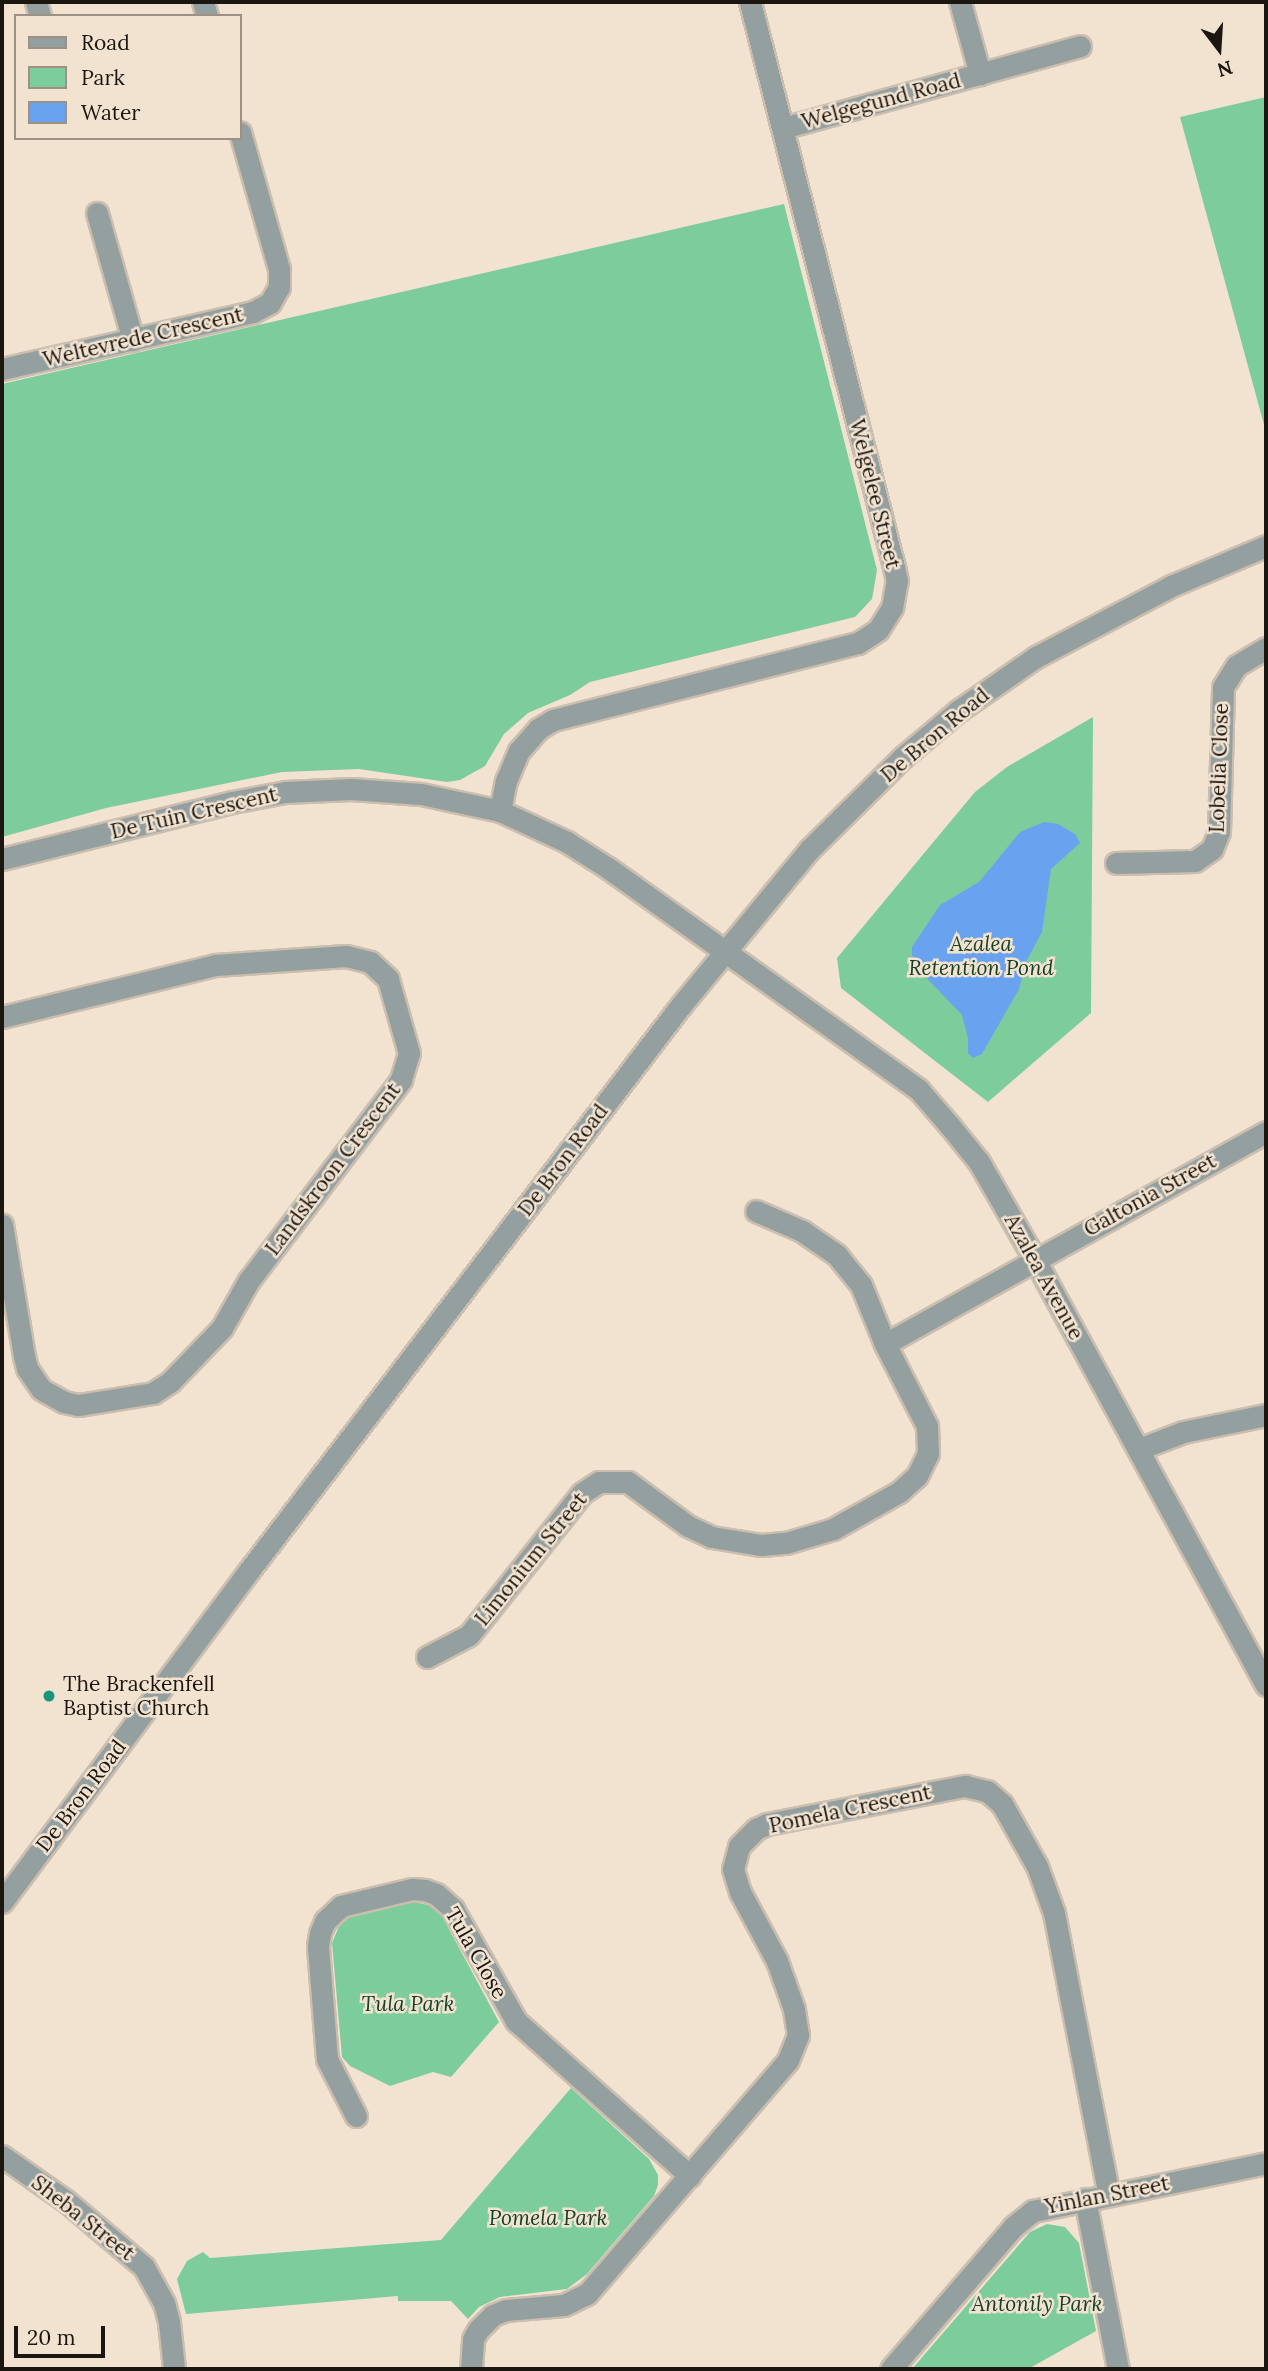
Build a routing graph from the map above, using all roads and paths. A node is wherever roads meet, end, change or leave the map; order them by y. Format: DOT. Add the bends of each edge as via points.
graph roads {
  1 [pos="750,2"];
  2 [pos="960,2"];
  3 [pos="1080,46"];
  4 [pos="980,74"];
  5 [pos="783,128"];
  6 [pos="242,139"];
  7 [pos="97,214"];
  8 [pos="132,340"];
  9 [pos="2,369"];
  10 [pos="1260,549"];
  11 [pos="1266,648"];
  12 [pos="500,811"];
  13 [pos="2,859"];
  14 [pos="1116,863"];
  15 [pos="724,951"];
  16 [pos="2,1017"];
  17 [pos="1266,1132"];
  18 [pos="756,1210"];
  19 [pos="2,1225"];
  20 [pos="1034,1258"];
  21 [pos="885,1344"];
  22 [pos="1266,1415"];
  23 [pos="1139,1449"];
  24 [pos="427,1657"];
  25 [pos="1266,1685"];
  26 [pos="2,1902"];
  27 [pos="356,2116"];
  28 [pos="2,2156"];
  29 [pos="1266,2163"];
  30 [pos="690,2176"];
  31 [pos="1109,2195"];
  32 [pos="1085,2199"];
  33 [pos="174,2369"];
  34 [pos="471,2369"];
  35 [pos="891,2369"];
  36 [pos="1118,2369"];
  1 -- 5 [label="street, Welgelee Street"];
  2 -- 4 [label="street, Welgegund Road"];
  3 -- 4 [label="street, Welgegund Road"];
  4 -- 5 [label="street, Welgegund Road"];
  5 -- 12 [label="street, Welgelee Street" via="894,567 897,581 892,608 878,630 858,643 553,720 519,751"];
  6 -- 8 [label="street, Weltevrede Crescent" via="279,269 275,296 253,312"];
  7 -- 8 [label="street"];
  8 -- 9 [label="street, Weltevrede Crescent"];
  10 -- 15 [label="street, De Bron Road" via="1096,624 1036,657 958,711 902,757 809,850"];
  11 -- 14 [label="street, Lobelia Close" via="1236,666 1223,687 1219,832 1212,849 1195,861"];
  12 -- 13 [label="street, De Tuin Crescent" via="421,794 351,789 285,792"];
  12 -- 15 [label="street, De Tuin Crescent" via="567,842"];
  15 -- 20 [label="street, Azalea Avenue" via="918,1089 979,1163"];
  15 -- 26 [label="street, De Bron Road" via="248,1572"];
  16 -- 19 [label="street, Landskroon Crescent" via="216,965 346,956 370,962 388,979 409,1053 401,1080 249,1280 222,1328 170,1382 153,1393 78,1405 41,1389 24,1356"];
  17 -- 20 [label="street, Galtonia Street"];
  18 -- 21 [label="street, Limonium Street" via="802,1231 837,1255 862,1285"];
  20 -- 21 [label="street"];
  20 -- 23 [label="street, Azalea Avenue"];
  21 -- 24 [label="street, Limonium Street" via="922,1414 929,1440 917,1476 899,1492 810,1538 761,1545 712,1537 688,1526 628,1482 599,1482 582,1493 469,1635"];
  22 -- 23 [label="street" via="1183,1432"];
  23 -- 25 [label="street, Azalea Avenue"];
  27 -- 30 [label="street, Tula Close" via="327,2059 320,1933 332,1913 351,1901 425,1890 453,1909 516,2021"];
  28 -- 33 [label="street, Sheba Street" via="66,2201 144,2267 164,2303"];
  29 -- 31 [label="street, Yinlan Street"];
  30 -- 31 [label="street, Pomela Crescent" via="788,2060 798,2035 777,1961 734,1881 739,1846 767,1824 965,1787 987,1791 1002,1804 1047,1889"];
  30 -- 34 [label="street, Pomela Crescent" via="587,2294 564,2305 506,2310 483,2323 473,2339"];
  31 -- 32 [label="street, Yinlan Street"];
  32 -- 35 [label="street, Yinlan Street" via="1021,2218"];
  32 -- 36 [label="street"];
}
